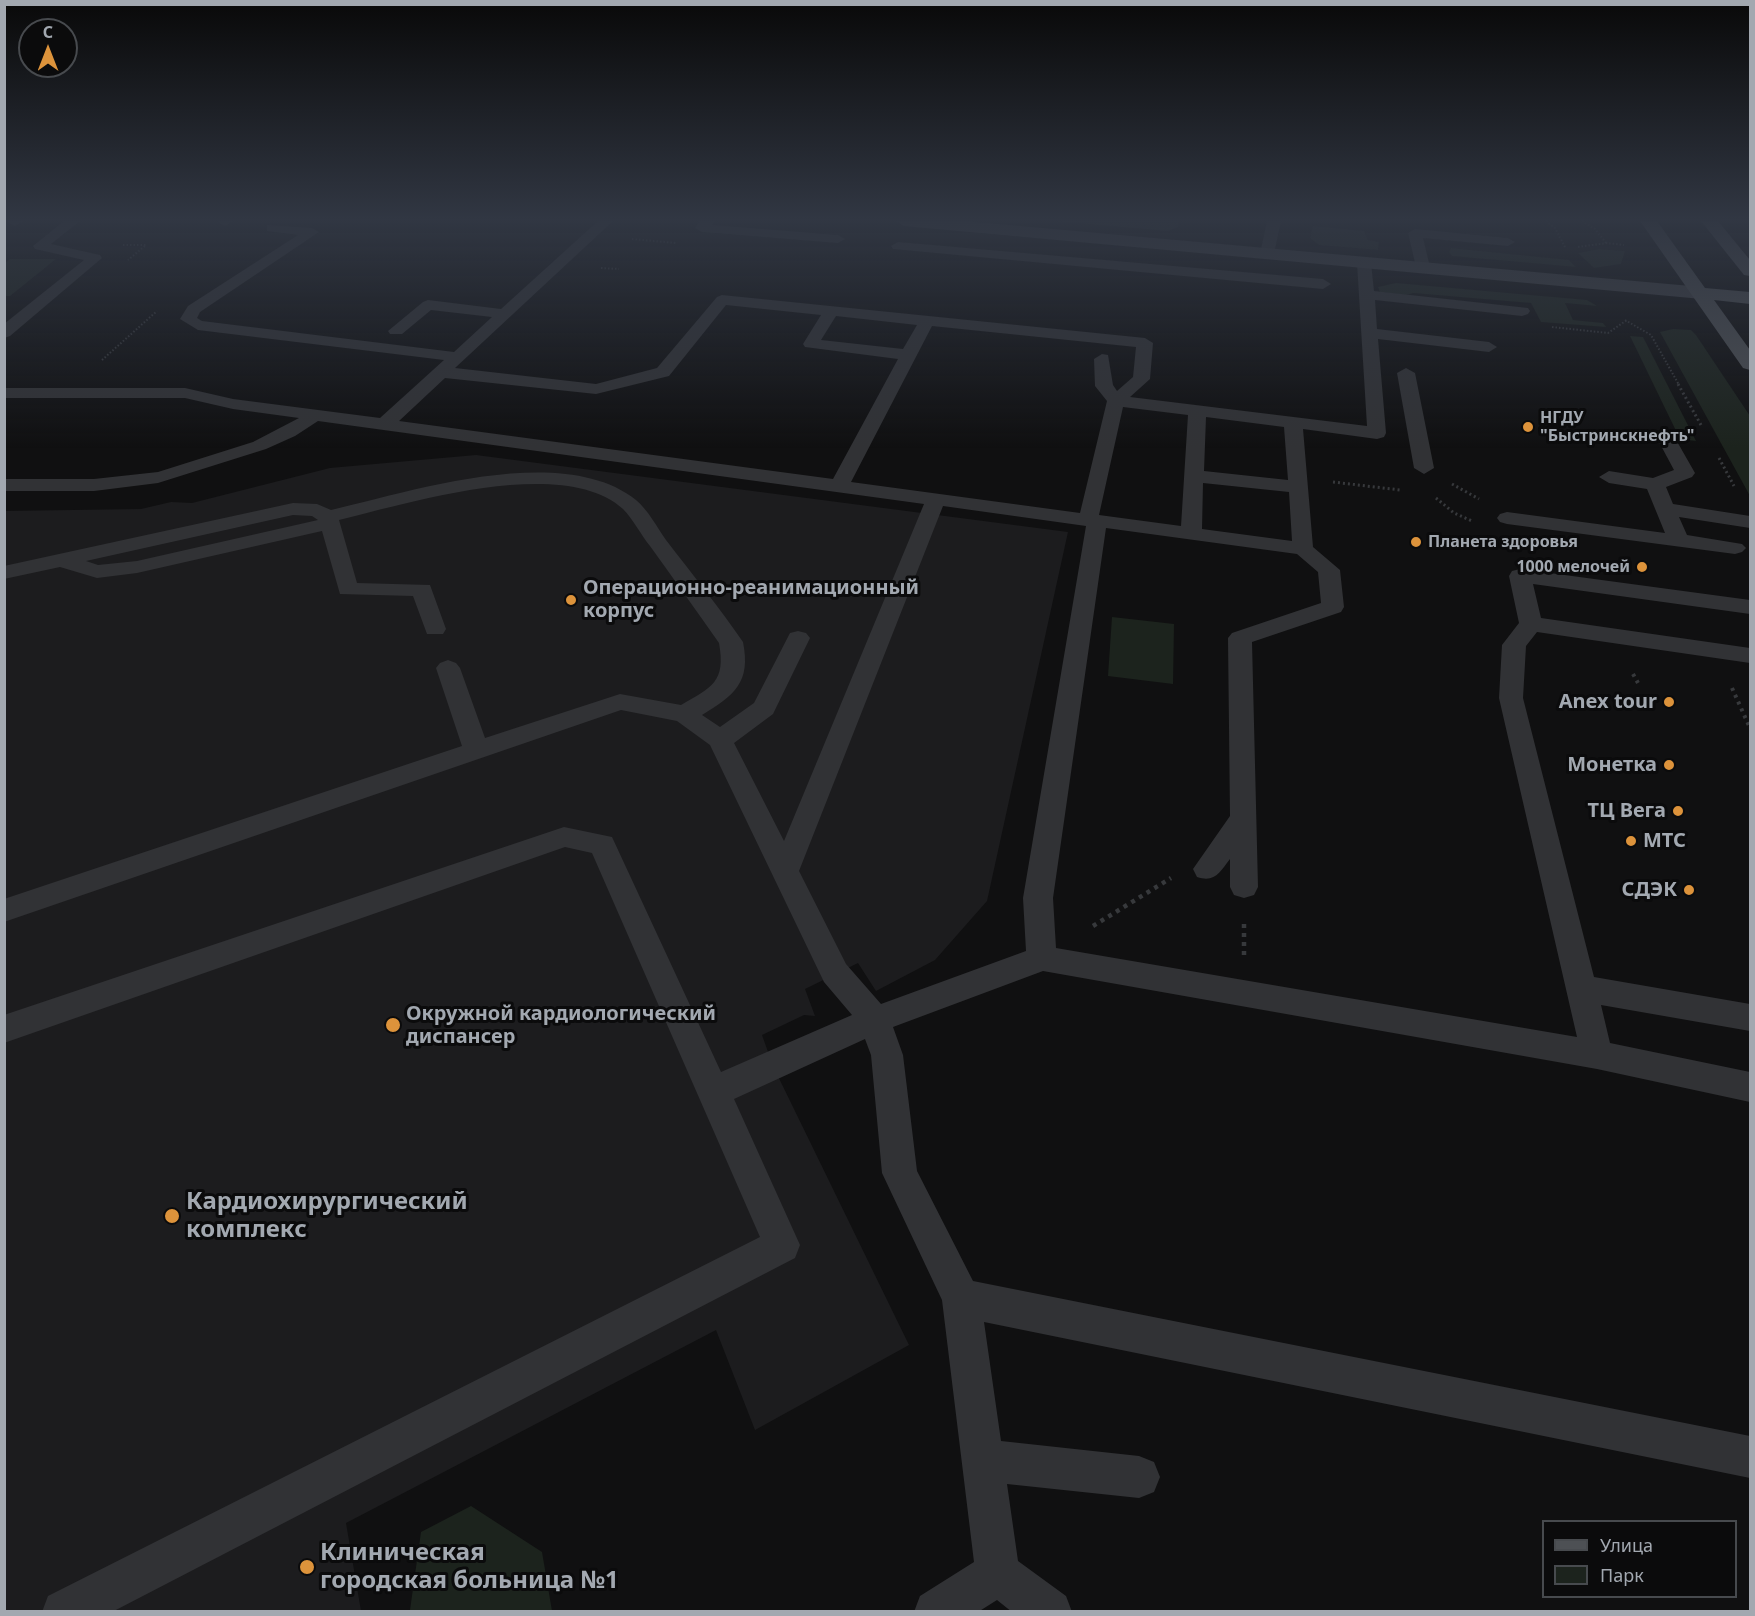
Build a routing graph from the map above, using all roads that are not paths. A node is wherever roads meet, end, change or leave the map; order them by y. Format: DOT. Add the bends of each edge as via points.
graph roads {
  1 [pos="44,296"];
  2 [pos="213,296"];
  3 [pos="524,296"];
  4 [pos="1366,296"];
  5 [pos="1370,296"];
  6 [pos="1704,296"];
  7 [pos="1735,296"];
  8 [pos="1750,298"];
  9 [pos="831,311"];
  10 [pos="1522,311"];
  11 [pos="505,314"];
  12 [pos="12,321"];
  13 [pos="927,322"];
  14 [pos="396,331"];
  15 [pos="4,333"];
  16 [pos="1371,333"];
  17 [pos="1489,347"];
  18 [pos="909,355"];
  19 [pos="458,357"];
  20 [pos="1102,358"];
  21 [pos="1750,364"];
  22 [pos="1373,369"];
  23 [pos="441,372"];
  24 [pos="1406,373"];
  25 [pos="1425,375"];
  26 [pos="4,393"];
  27 [pos="1116,401"];
  28 [pos="1197,412"];
  29 [pos="316,414"];
  30 [pos="386,423"];
  31 [pos="1293,424"];
  32 [pos="1668,442"];
  33 [pos="1424,468"];
  34 [pos="1195,476"];
  35 [pos="1609,477"];
  36 [pos="1298,482"];
  37 [pos="1655,484"];
  38 [pos="4,485"];
  39 [pos="839,486"];
  40 [pos="936,499"];
  41 [pos="1667,509"];
  42 [pos="1507,518"];
  43 [pos="1093,520"];
  44 [pos="1750,522"];
  45 [pos="330,525"];
  46 [pos="1191,534"];
  47 [pos="1678,541"];
  48 [pos="1735,548"];
  49 [pos="1304,549"];
  50 [pos="4,573"];
  51 [pos="1750,607"];
  52 [pos="1531,624"];
  53 [pos="435,628"];
  54 [pos="798,638"];
  55 [pos="1750,656"];
  56 [pos="448,668"];
  57 [pos="684,714"];
  58 [pos="720,740"];
  59 [pos="477,752"];
  60 [pos="1244,818"];
  61 [pos="1207,869"];
  62 [pos="785,871"];
  63 [pos="1244,887"];
  64 [pos="4,911"];
  65 [pos="1042,958"];
  66 [pos="1580,988"];
  67 [pos="1750,1017"];
  68 [pos="875,1020"];
  69 [pos="4,1029"];
  70 [pos="1596,1055"];
  71 [pos="1750,1087"];
  72 [pos="713,1092"];
  73 [pos="961,1298"];
  74 [pos="1750,1457"];
  75 [pos="982,1460"];
  76 [pos="1139,1477"];
  77 [pos="998,1573"];
  78 [pos="64,1611"];
  79 [pos="936,1611"];
  80 [pos="1050,1611"];
  1 -- 12 [label="lane"];
  2 -- 19 [label="lane" via="194,309 188,319 198,326"];
  3 -- 11 [label="lane"];
  4 -- 16 [label="lane"];
  5 -- 10 [label="lane"];
  6 -- 21 [label="main road"];
  7 -- 8 [label="main road"];
  9 -- 13 [label="lane"];
  9 -- 18 [label="lane" via="811,344"];
  9 -- 23 [label="lane" via="722,300 663,372 596,389"];
  11 -- 14 [label="lane" via="428,305"];
  11 -- 19 [label="lane"];
  12 -- 15 [label="lane"];
  13 -- 18 [label="lane"];
  13 -- 27 [label="lane" via="1145,343 1141,379"];
  16 -- 17 [label="lane"];
  16 -- 22 [label="lane"];
  18 -- 39 [label="lane"];
  19 -- 23 [label="lane"];
  20 -- 27 [label="lane" via="1104,386"];
  22 -- 24 [label="lane"];
  22 -- 31 [label="lane" via="1377,433"];
  23 -- 30 [label="lane"];
  24 -- 25 [label="lane"];
  24 -- 33 [label="lane"];
  26 -- 29 [label="lane" via="185,393 233,404"];
  27 -- 28 [label="lane"];
  27 -- 43 [label="lane"];
  28 -- 31 [label="lane"];
  28 -- 34 [label="lane"];
  29 -- 30 [label="lane"];
  29 -- 38 [label="lane" via="296,431 259,446 146,480 98,485"];
  30 -- 39 [label="lane"];
  31 -- 36 [label="lane"];
  32 -- 37 [label="lane" via="1685,473"];
  34 -- 36 [label="lane"];
  34 -- 46 [label="lane"];
  35 -- 37 [label="lane"];
  36 -- 49 [label="lane"];
  37 -- 41 [label="lane"];
  39 -- 40 [label="lane"];
  40 -- 43 [label="lane"];
  40 -- 62 [label="lane"];
  41 -- 44 [label="lane"];
  41 -- 47 [label="lane"];
  42 -- 47 [label="lane"];
  43 -- 46 [label="lane"];
  43 -- 65 [label="lane" via="1038,898"];
  45 -- 50 [label="lane" via="317,510 293,509"];
  45 -- 53 [label="lane" via="348,589 422,590"];
  45 -- 57 [label="lane" via="492,480 557,479 619,495 731,642 735,669 730,682 720,693"];
  46 -- 49 [label="lane"];
  47 -- 48 [label="lane"];
  49 -- 60 [label="lane" via="1329,570 1333,607 1240,638"];
  51 -- 52 [label="lane" via="1520,576"];
  52 -- 55 [label="lane"];
  52 -- 66 [label="lane" via="1514,645 1511,698"];
  54 -- 58 [label="lane" via="764,708"];
  56 -- 59 [label="lane"];
  57 -- 58 [label="lane"];
  57 -- 59 [label="lane" via="620,702"];
  58 -- 62 [label="lane"];
  59 -- 64 [label="lane"];
  60 -- 61 [label="lane"];
  60 -- 63 [label="lane"];
  62 -- 68 [label="lane" via="835,973"];
  65 -- 68 [label="lane"];
  65 -- 70 [label="lane"];
  66 -- 67 [label="lane"];
  66 -- 70 [label="lane"];
  68 -- 72 [label="lane"];
  68 -- 73 [label="lane" via="887,1055 900,1173"];
  69 -- 72 [label="lane" via="564,837 602,844"];
  70 -- 71 [label="lane"];
  72 -- 78 [label="lane" via="782,1245"];
  73 -- 74 [label="lane"];
  73 -- 75 [label="lane"];
  75 -- 76 [label="lane"];
  75 -- 77 [label="lane"];
  77 -- 79 [label="lane"];
  77 -- 80 [label="lane"];
}
